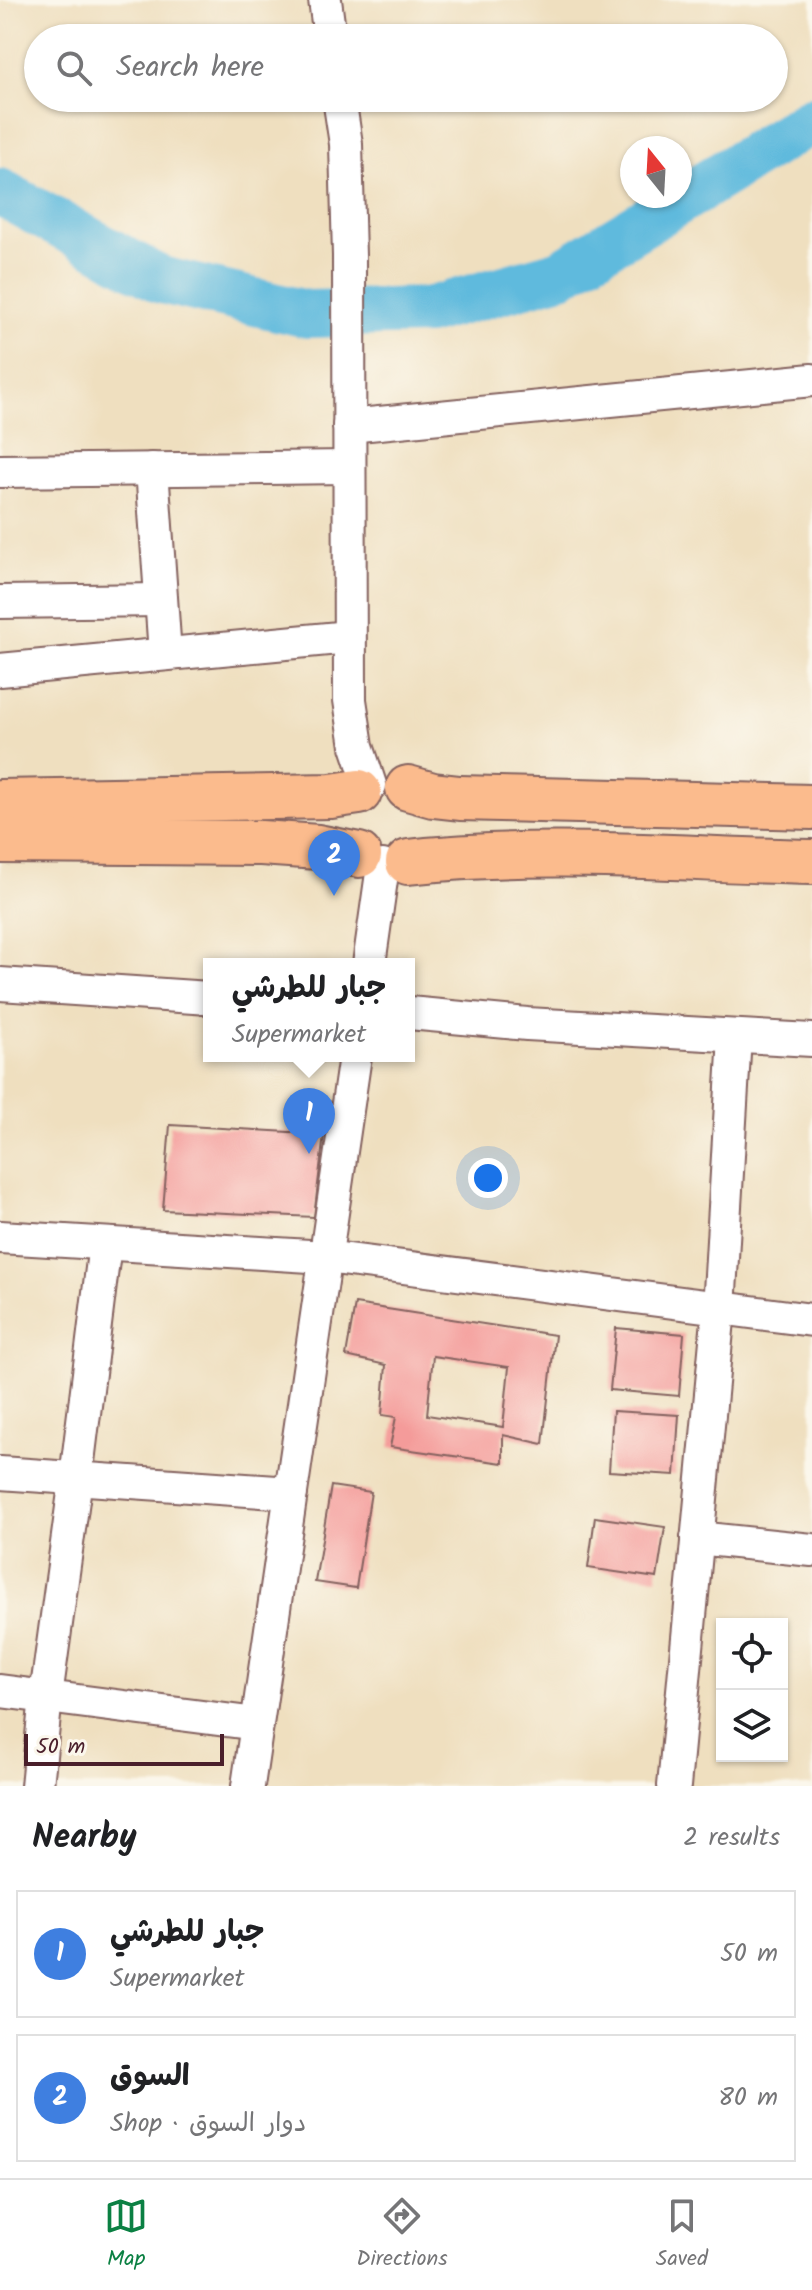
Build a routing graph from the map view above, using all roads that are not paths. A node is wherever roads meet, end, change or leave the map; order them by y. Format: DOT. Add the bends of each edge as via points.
graph roads {
  1 [pos="325,0"];
  2 [pos="328,24"];
  3 [pos="341,112"];
  4 [pos="812,380"];
  5 [pos="349,426"];
  6 [pos="349,467"];
  7 [pos="152,469"];
  8 [pos="0,471"];
  9 [pos="161,600"];
  10 [pos="0,602"];
  11 [pos="349,637"];
  12 [pos="165,654"];
  13 [pos="0,670"];
  14 [pos="379,788"];
  15 [pos="0,802"];
  16 [pos="812,807"];
  17 [pos="0,841"];
  18 [pos="383,861"];
  19 [pos="812,862"];
  20 [pos="370,958"];
  21 [pos="0,984"];
  22 [pos="203,998"];
  23 [pos="415,1014"];
  24 [pos="735,1036"];
  25 [pos="812,1040"];
  26 [pos="354,1062"];
  27 [pos="0,1237"];
  28 [pos="105,1244"];
  29 [pos="326,1257"];
  30 [pos="719,1309"];
  31 [pos="812,1320"];
  32 [pos="0,1473"];
  33 [pos="76,1478"];
  34 [pos="291,1493"];
  35 [pos="697,1538"];
  36 [pos="812,1550"];
  37 [pos="0,1691"];
  38 [pos="46,1696"];
  39 [pos="257,1724"];
  40 [pos="37,1786"];
  41 [pos="248,1786"];
  42 [pos="674,1786"];
  1 -- 2 [label="street"];
  3 -- 5 [label="street" via="349,256"];
  4 -- 5 [label="street"];
  5 -- 6 [label="street"];
  6 -- 7 [label="street"];
  6 -- 11 [label="street"];
  7 -- 8 [label="street"];
  7 -- 9 [label="street"];
  9 -- 10 [label="street"];
  9 -- 12 [label="street"];
  11 -- 12 [label="street"];
  11 -- 14 [label="street" via="352,723 360,756"];
  12 -- 13 [label="street"];
  14 -- 15 [label="highway" via="331,796"];
  14 -- 16 [label="highway" via="460,798"];
  14 -- 18 [label="highway" via="347,817 346,831 350,843"];
  14 -- 18 [label="highway" via="419,796 430,818 426,843 418,854"];
  17 -- 18 [label="highway" via="261,843 318,847"];
  18 -- 19 [label="highway" via="543,854"];
  18 -- 20 [label="street"];
  21 -- 22 [label="street"];
  23 -- 24 [label="street"];
  24 -- 25 [label="street"];
  24 -- 30 [label="street"];
  26 -- 29 [label="street"];
  27 -- 28 [label="street"];
  28 -- 29 [label="street"];
  28 -- 33 [label="street"];
  29 -- 30 [label="street"];
  29 -- 34 [label="street"];
  30 -- 31 [label="street"];
  30 -- 35 [label="street"];
  32 -- 33 [label="street"];
  33 -- 34 [label="street"];
  33 -- 38 [label="street"];
  34 -- 39 [label="street"];
  35 -- 36 [label="street"];
  35 -- 42 [label="street"];
  37 -- 38 [label="street"];
  38 -- 39 [label="street"];
  38 -- 40 [label="street"];
  39 -- 41 [label="street"];
}
